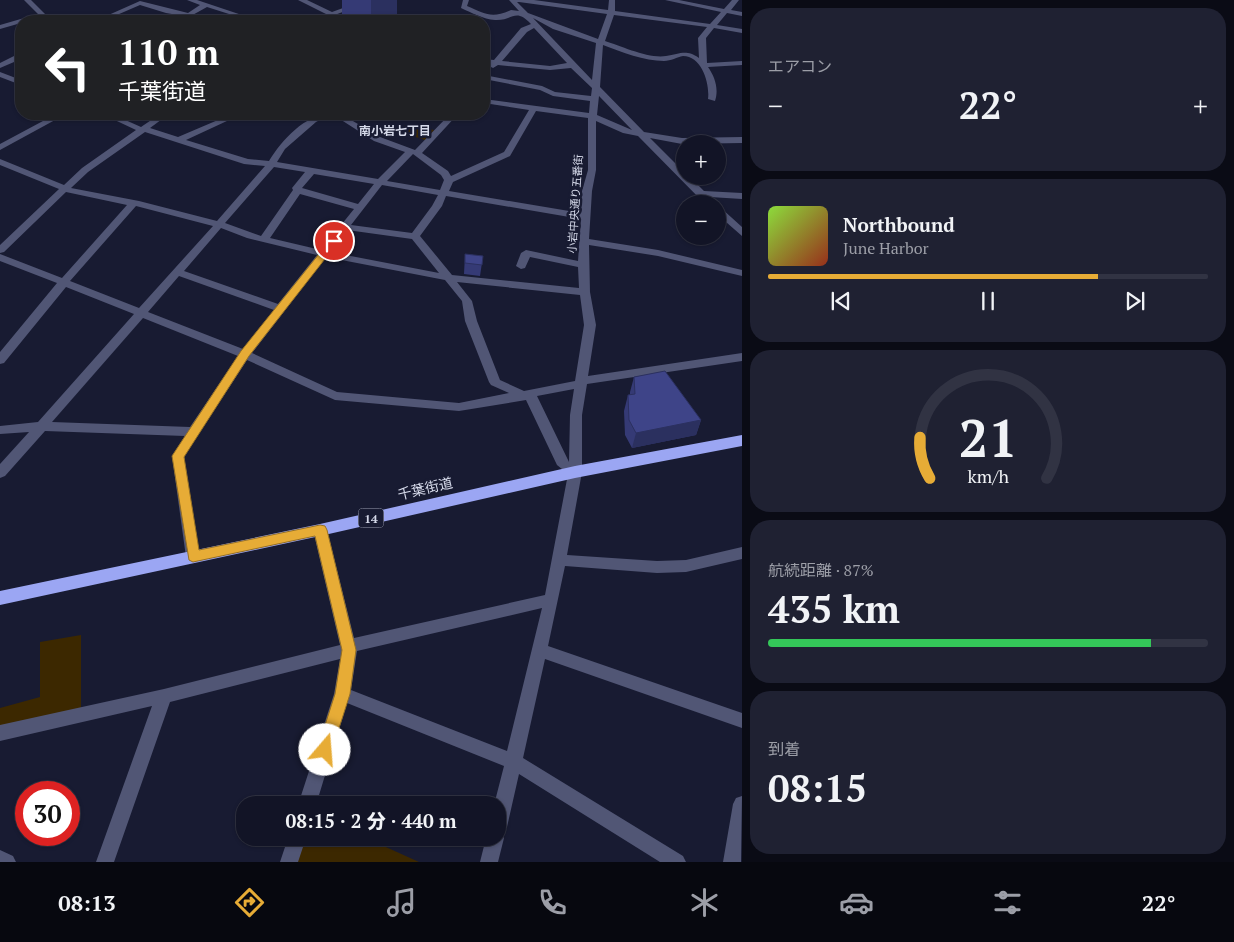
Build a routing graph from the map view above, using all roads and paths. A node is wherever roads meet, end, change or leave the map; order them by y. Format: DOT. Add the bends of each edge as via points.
graph roads {
  1 [pos="28,0"];
  2 [pos="190,0"];
  3 [pos="301,0"];
  4 [pos="371,0"];
  5 [pos="466,0"];
  6 [pos="512,0"];
  7 [pos="520,0"];
  8 [pos="612,0"];
  9 [pos="669,0"];
  10 [pos="736,0"];
  11 [pos="144,1"];
  12 [pos="206,5"];
  13 [pos="612,12"];
  14 [pos="725,12"];
  15 [pos="563,13"];
  16 [pos="524,14"];
  17 [pos="742,14"];
  18 [pos="42,15"];
  19 [pos="112,15"];
  20 [pos="179,15"];
  21 [pos="193,15"];
  22 [pos="238,15"];
  23 [pos="328,15"];
  24 [pos="337,15"];
  25 [pos="487,15"];
  26 [pos="490,16"];
  27 [pos="660,18"];
  28 [pos="15,23"];
  29 [pos="535,25"];
  30 [pos="712,26"];
  31 [pos="0,27"];
  32 [pos="742,31"];
  33 [pos="601,41"];
  34 [pos="15,59"];
  35 [pos="490,62"];
  36 [pos="496,62"];
  37 [pos="742,63"];
  38 [pos="573,65"];
  39 [pos="703,65"];
  40 [pos="0,66"];
  41 [pos="490,70"];
  42 [pos="0,74"];
  43 [pos="490,78"];
  44 [pos="15,81"];
  45 [pos="596,94"];
  46 [pos="712,99"];
  47 [pos="490,102"];
  48 [pos="533,109"];
  49 [pos="593,116"];
  50 [pos="51,120"];
  51 [pos="121,120"];
  52 [pos="156,120"];
  53 [pos="224,120"];
  54 [pos="313,120"];
  55 [pos="346,120"];
  56 [pos="448,120"];
  57 [pos="143,129"];
  58 [pos="642,134"];
  59 [pos="178,140"];
  60 [pos="742,140"];
  61 [pos="0,147"];
  62 [pos="414,152"];
  63 [pos="0,162"];
  64 [pos="272,164"];
  65 [pos="312,170"];
  66 [pos="449,180"];
  67 [pos="380,182"];
  68 [pos="64,188"];
  69 [pos="298,190"];
  70 [pos="445,193"];
  71 [pos="701,194"];
  72 [pos="742,196"];
  73 [pos="134,203"];
  74 [pos="360,208"];
  75 [pos="586,217"];
  76 [pos="726,218"];
  77 [pos="218,224"];
  78 [pos="345,228"];
  79 [pos="742,233"];
  80 [pos="415,236"];
  81 [pos="264,239"];
  82 [pos="585,241"];
  83 [pos="0,250"];
  84 [pos="324,254"];
  85 [pos="0,257"];
  86 [pos="584,265"];
  87 [pos="521,266"];
  88 [pos="177,272"];
  89 [pos="742,273"];
  90 [pos="449,278"];
  91 [pos="64,282"];
  92 [pos="585,292"];
  93 [pos="281,309"];
  94 [pos="141,312"];
  95 [pos="0,341"];
  96 [pos="14,344"];
  97 [pos="245,354"];
  98 [pos="742,357"];
  99 [pos="0,360"];
  100 [pos="582,383"];
  101 [pos="527,395"];
  102 [pos="42,426"];
  103 [pos="0,430"];
  104 [pos="194,432"];
  105 [pos="742,440"];
  106 [pos="575,472"];
  107 [pos="0,473"];
  108 [pos="320,530"];
  109 [pos="742,553"];
  110 [pos="193,557"];
  111 [pos="559,560"];
  112 [pos="0,598"];
  113 [pos="551,600"];
  114 [pos="348,648"];
  115 [pos="539,650"];
  116 [pos="342,694"];
  117 [pos="164,696"];
  118 [pos="742,721"];
  119 [pos="0,733"];
  120 [pos="514,762"];
  121 [pos="310,796"];
  122 [pos="506,796"];
  123 [pos="742,804"];
  124 [pos="294,846"];
  125 [pos="493,846"];
  126 [pos="0,859"];
  127 [pos="7,862"];
  128 [pos="104,862"];
  129 [pos="289,862"];
  130 [pos="489,862"];
  131 [pos="677,862"];
  132 [pos="732,862"];
  1 -- 18 [label="street"];
  2 -- 12 [label="street"];
  3 -- 23 [label="street"];
  4 -- 24 [label="street"];
  5 -- 25 [label="street" via="464,7"];
  6 -- 16 [label="street"];
  7 -- 15 [label="street"];
  8 -- 13 [label="street, 小岩中央通り五番街"];
  9 -- 14 [label="street"];
  9 -- 27 [label="street"];
  10 -- 14 [label="street"];
  11 -- 19 [label="street"];
  11 -- 20 [label="street"];
  12 -- 21 [label="street"];
  12 -- 22 [label="street"];
  13 -- 15 [label="street"];
  13 -- 27 [label="street"];
  13 -- 33 [label="street, 小岩中央通り五番街" via="608,31"];
  14 -- 17 [label="street"];
  14 -- 30 [label="street"];
  15 -- 16 [label="street"];
  15 -- 33 [label="street"];
  16 -- 26 [label="street" via="511,12 507,16"];
  16 -- 29 [label="street"];
  27 -- 30 [label="street"];
  28 -- 31 [label="street"];
  29 -- 36 [label="street" via="524,30"];
  29 -- 38 [label="street"];
  30 -- 32 [label="street"];
  30 -- 39 [label="street" via="702,38"];
  33 -- 39 [label="street" via="658,58 687,54"];
  33 -- 45 [label="street, 小岩中央通り五番街"];
  34 -- 40 [label="street"];
  35 -- 36 [label="street"];
  36 -- 38 [label="street" via="550,68"];
  36 -- 41 [label="street"];
  37 -- 39 [label="street"];
  38 -- 45 [label="street"];
  39 -- 46 [label="street" via="710,78"];
  42 -- 44 [label="street"];
  43 -- 45 [label="street" via="542,88 553,94"];
  45 -- 49 [label="street, 小岩中央通り五番街"];
  45 -- 58 [label="street"];
  47 -- 48 [label="street"];
  48 -- 49 [label="street"];
  48 -- 66 [label="street" via="507,154"];
  49 -- 58 [label="street" via="617,128"];
  49 -- 75 [label="street, 小岩中央通り五番街" via="592,170"];
  50 -- 61 [label="street"];
  51 -- 57 [label="street"];
  52 -- 57 [label="street"];
  53 -- 59 [label="street"];
  54 -- 64 [label="street" via="282,147"];
  55 -- 62 [label="street" via="377,139"];
  56 -- 62 [label="street"];
  57 -- 59 [label="street"];
  57 -- 68 [label="street"];
  58 -- 60 [label="street" via="682,142"];
  58 -- 71 [label="street"];
  59 -- 64 [label="street" via="247,162"];
  62 -- 66 [label="street" via="445,173"];
  62 -- 67 [label="street"];
  63 -- 68 [label="street"];
  64 -- 65 [label="street"];
  64 -- 77 [label="street"];
  65 -- 67 [label="street"];
  65 -- 69 [label="street"];
  66 -- 70 [label="street"];
  67 -- 70 [label="street"];
  67 -- 74 [label="street"];
  68 -- 73 [label="street"];
  68 -- 83 [label="street"];
  69 -- 74 [label="street"];
  69 -- 81 [label="street"];
  70 -- 75 [label="street"];
  70 -- 80 [label="street"];
  71 -- 72 [label="street"];
  73 -- 77 [label="street"];
  73 -- 91 [label="street"];
  74 -- 78 [label="street"];
  75 -- 82 [label="street, 小岩中央通り五番街"];
  76 -- 79 [label="street"];
  77 -- 81 [label="street"];
  77 -- 88 [label="street"];
  78 -- 80 [label="street"];
  78 -- 84 [label="street"];
  80 -- 90 [label="street"];
  81 -- 84 [label="street"];
  82 -- 86 [label="street, 小岩中央通り五番街"];
  82 -- 89 [label="street" via="658,253"];
  84 -- 90 [label="street"];
  84 -- 93 [label="street"];
  85 -- 91 [label="street"];
  86 -- 87 [label="street" via="526,253"];
  86 -- 92 [label="street, 小岩中央通り五番街"];
  88 -- 93 [label="street"];
  88 -- 94 [label="street"];
  90 -- 92 [label="street"];
  90 -- 101 [label="street" via="467,301 495,382"];
  91 -- 94 [label="street"];
  91 -- 96 [label="street"];
  92 -- 100 [label="street, 小岩中央通り五番街" via="590,325"];
  93 -- 97 [label="street"];
  94 -- 97 [label="street"];
  94 -- 102 [label="street"];
  95 -- 96 [label="street"];
  96 -- 99 [label="street"];
  97 -- 101 [label="street" via="335,396 451,407"];
  97 -- 104 [label="street"];
  98 -- 100 [label="street"];
  100 -- 101 [label="street"];
  100 -- 106 [label="street, 小岩中央通り五番街" via="576,415"];
  101 -- 106 [label="street" via="564,465"];
  102 -- 103 [label="street"];
  102 -- 104 [label="street"];
  102 -- 107 [label="street"];
  104 -- 110 [label="street" via="178,456"];
  105 -- 106 [label="highway, 千葉街道 / 14"];
  106 -- 108 [label="highway, 千葉街道 / 14"];
  106 -- 111 [label="street, 小岩中央通り五番街"];
  108 -- 110 [label="highway, 千葉街道 / 14"];
  108 -- 114 [label="street"];
  109 -- 111 [label="street" via="686,566 667,567"];
  110 -- 112 [label="highway, 千葉街道 / 14"];
  111 -- 113 [label="street, 小岩中央通り五番街"];
  113 -- 114 [label="street"];
  113 -- 115 [label="street, 小岩中央通り五番街"];
  114 -- 116 [label="street"];
  114 -- 117 [label="street"];
  115 -- 118 [label="street"];
  115 -- 120 [label="street, 小岩中央通り五番街"];
  116 -- 120 [label="street"];
  116 -- 121 [label="street"];
  117 -- 119 [label="street"];
  117 -- 128 [label="street"];
  120 -- 122 [label="street, 小岩中央通り五番街"];
  120 -- 131 [label="street"];
  123 -- 132 [label="street"];
  124 -- 129 [label="street"];
  125 -- 130 [label="street"];
  126 -- 127 [label="street"];
}
